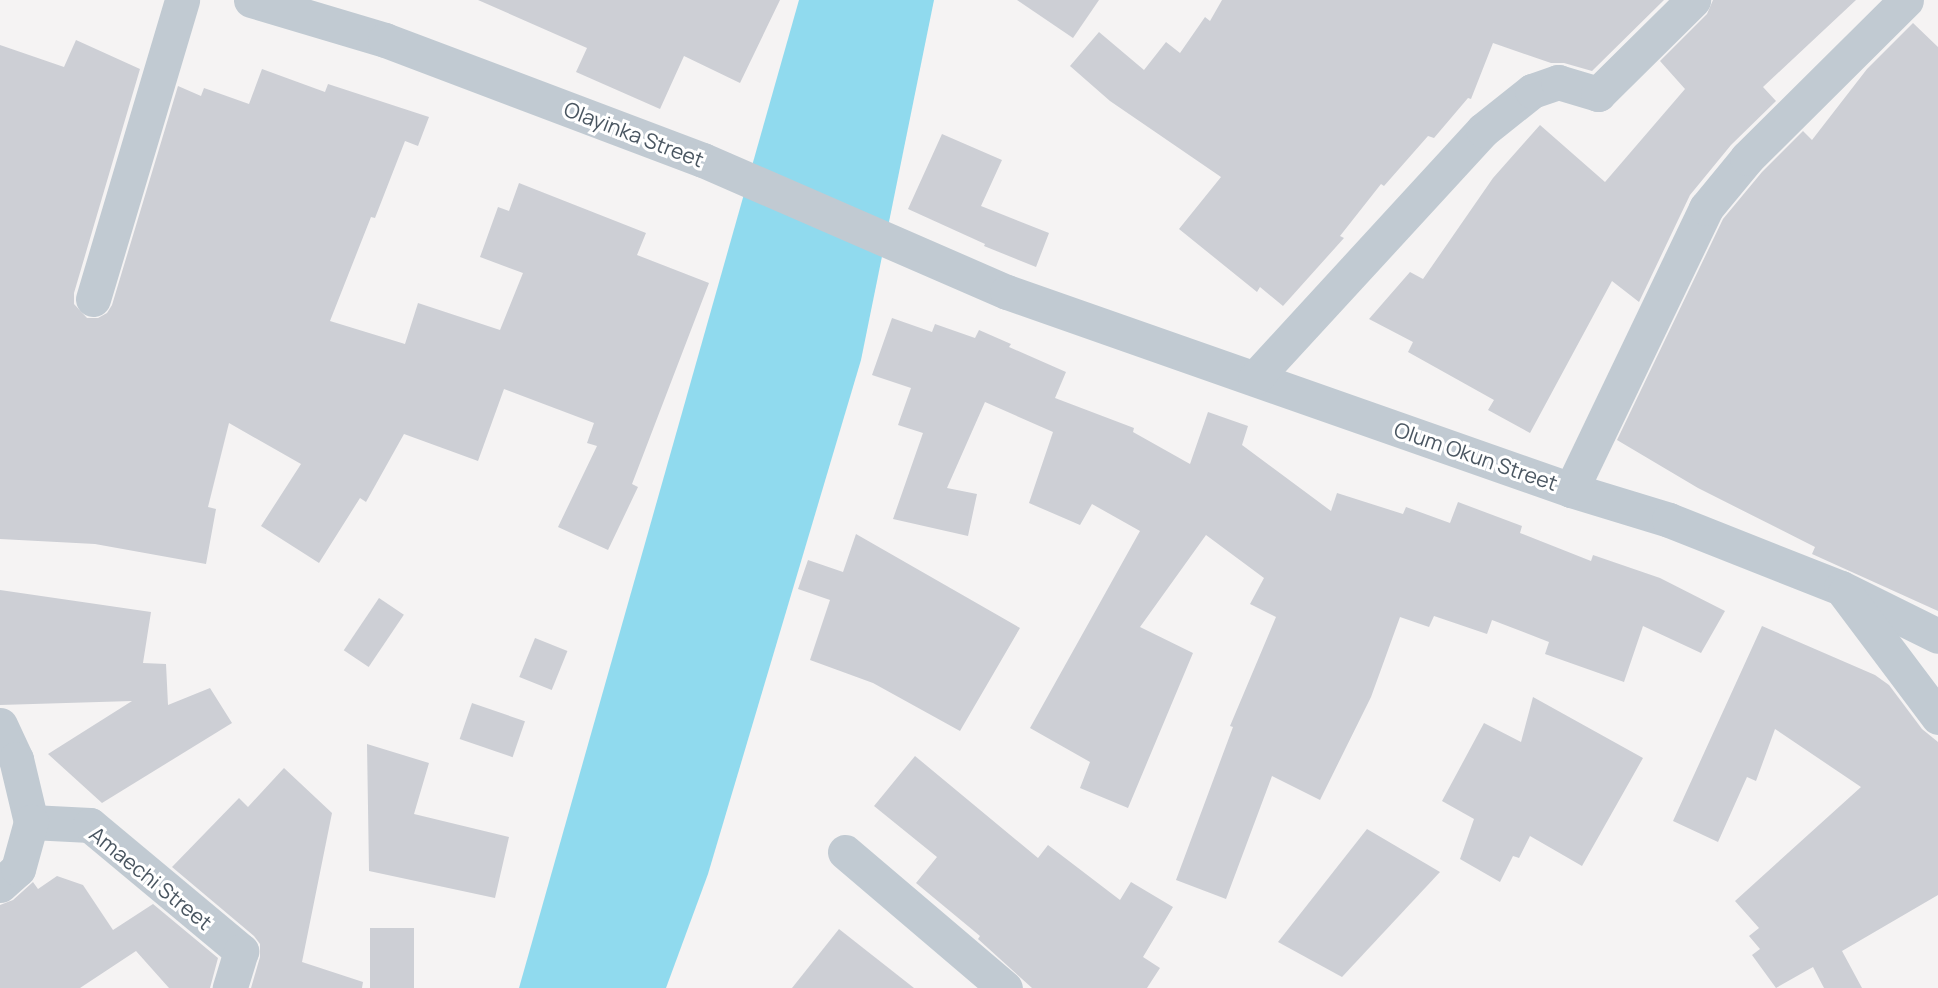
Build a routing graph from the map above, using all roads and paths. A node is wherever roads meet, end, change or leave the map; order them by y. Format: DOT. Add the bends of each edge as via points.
graph roads {
  1 [pos="182,0"];
  2 [pos="251,0"];
  3 [pos="1693,0"];
  4 [pos="1906,0"];
  5 [pos="1007,292"];
  6 [pos="93,299"];
  7 [pos="1255,378"];
  8 [pos="1571,490"];
  9 [pos="1841,588"];
  10 [pos="1938,636"];
  11 [pos="1938,717"];
  12 [pos="0,725"];
  13 [pos="31,822"];
  14 [pos="845,852"];
  15 [pos="0,885"];
  16 [pos="230,988"];
  17 [pos="1005,988"];
  1 -- 6 [label="street"];
  2 -- 5 [label="street, Olayinka Street" via="385,40 703,160"];
  3 -- 7 [label="street" via="1598,94 1558,82 1532,91 1483,130"];
  4 -- 8 [label="street" via="1747,158 1706,208"];
  5 -- 7 [label="street, Olum Okun Street"];
  7 -- 8 [label="street, Olum Okun Street"];
  8 -- 9 [label="street, Olum Okun Street" via="1670,520"];
  9 -- 10 [label="street, Olum Okun Street"];
  9 -- 11 [label="street"];
  12 -- 13 [label="street" via="16,759"];
  13 -- 15 [label="street" via="18,869"];
  13 -- 16 [label="street, Amaechi Street" via="90,825 242,951"];
  14 -- 17 [label="street"];
}
